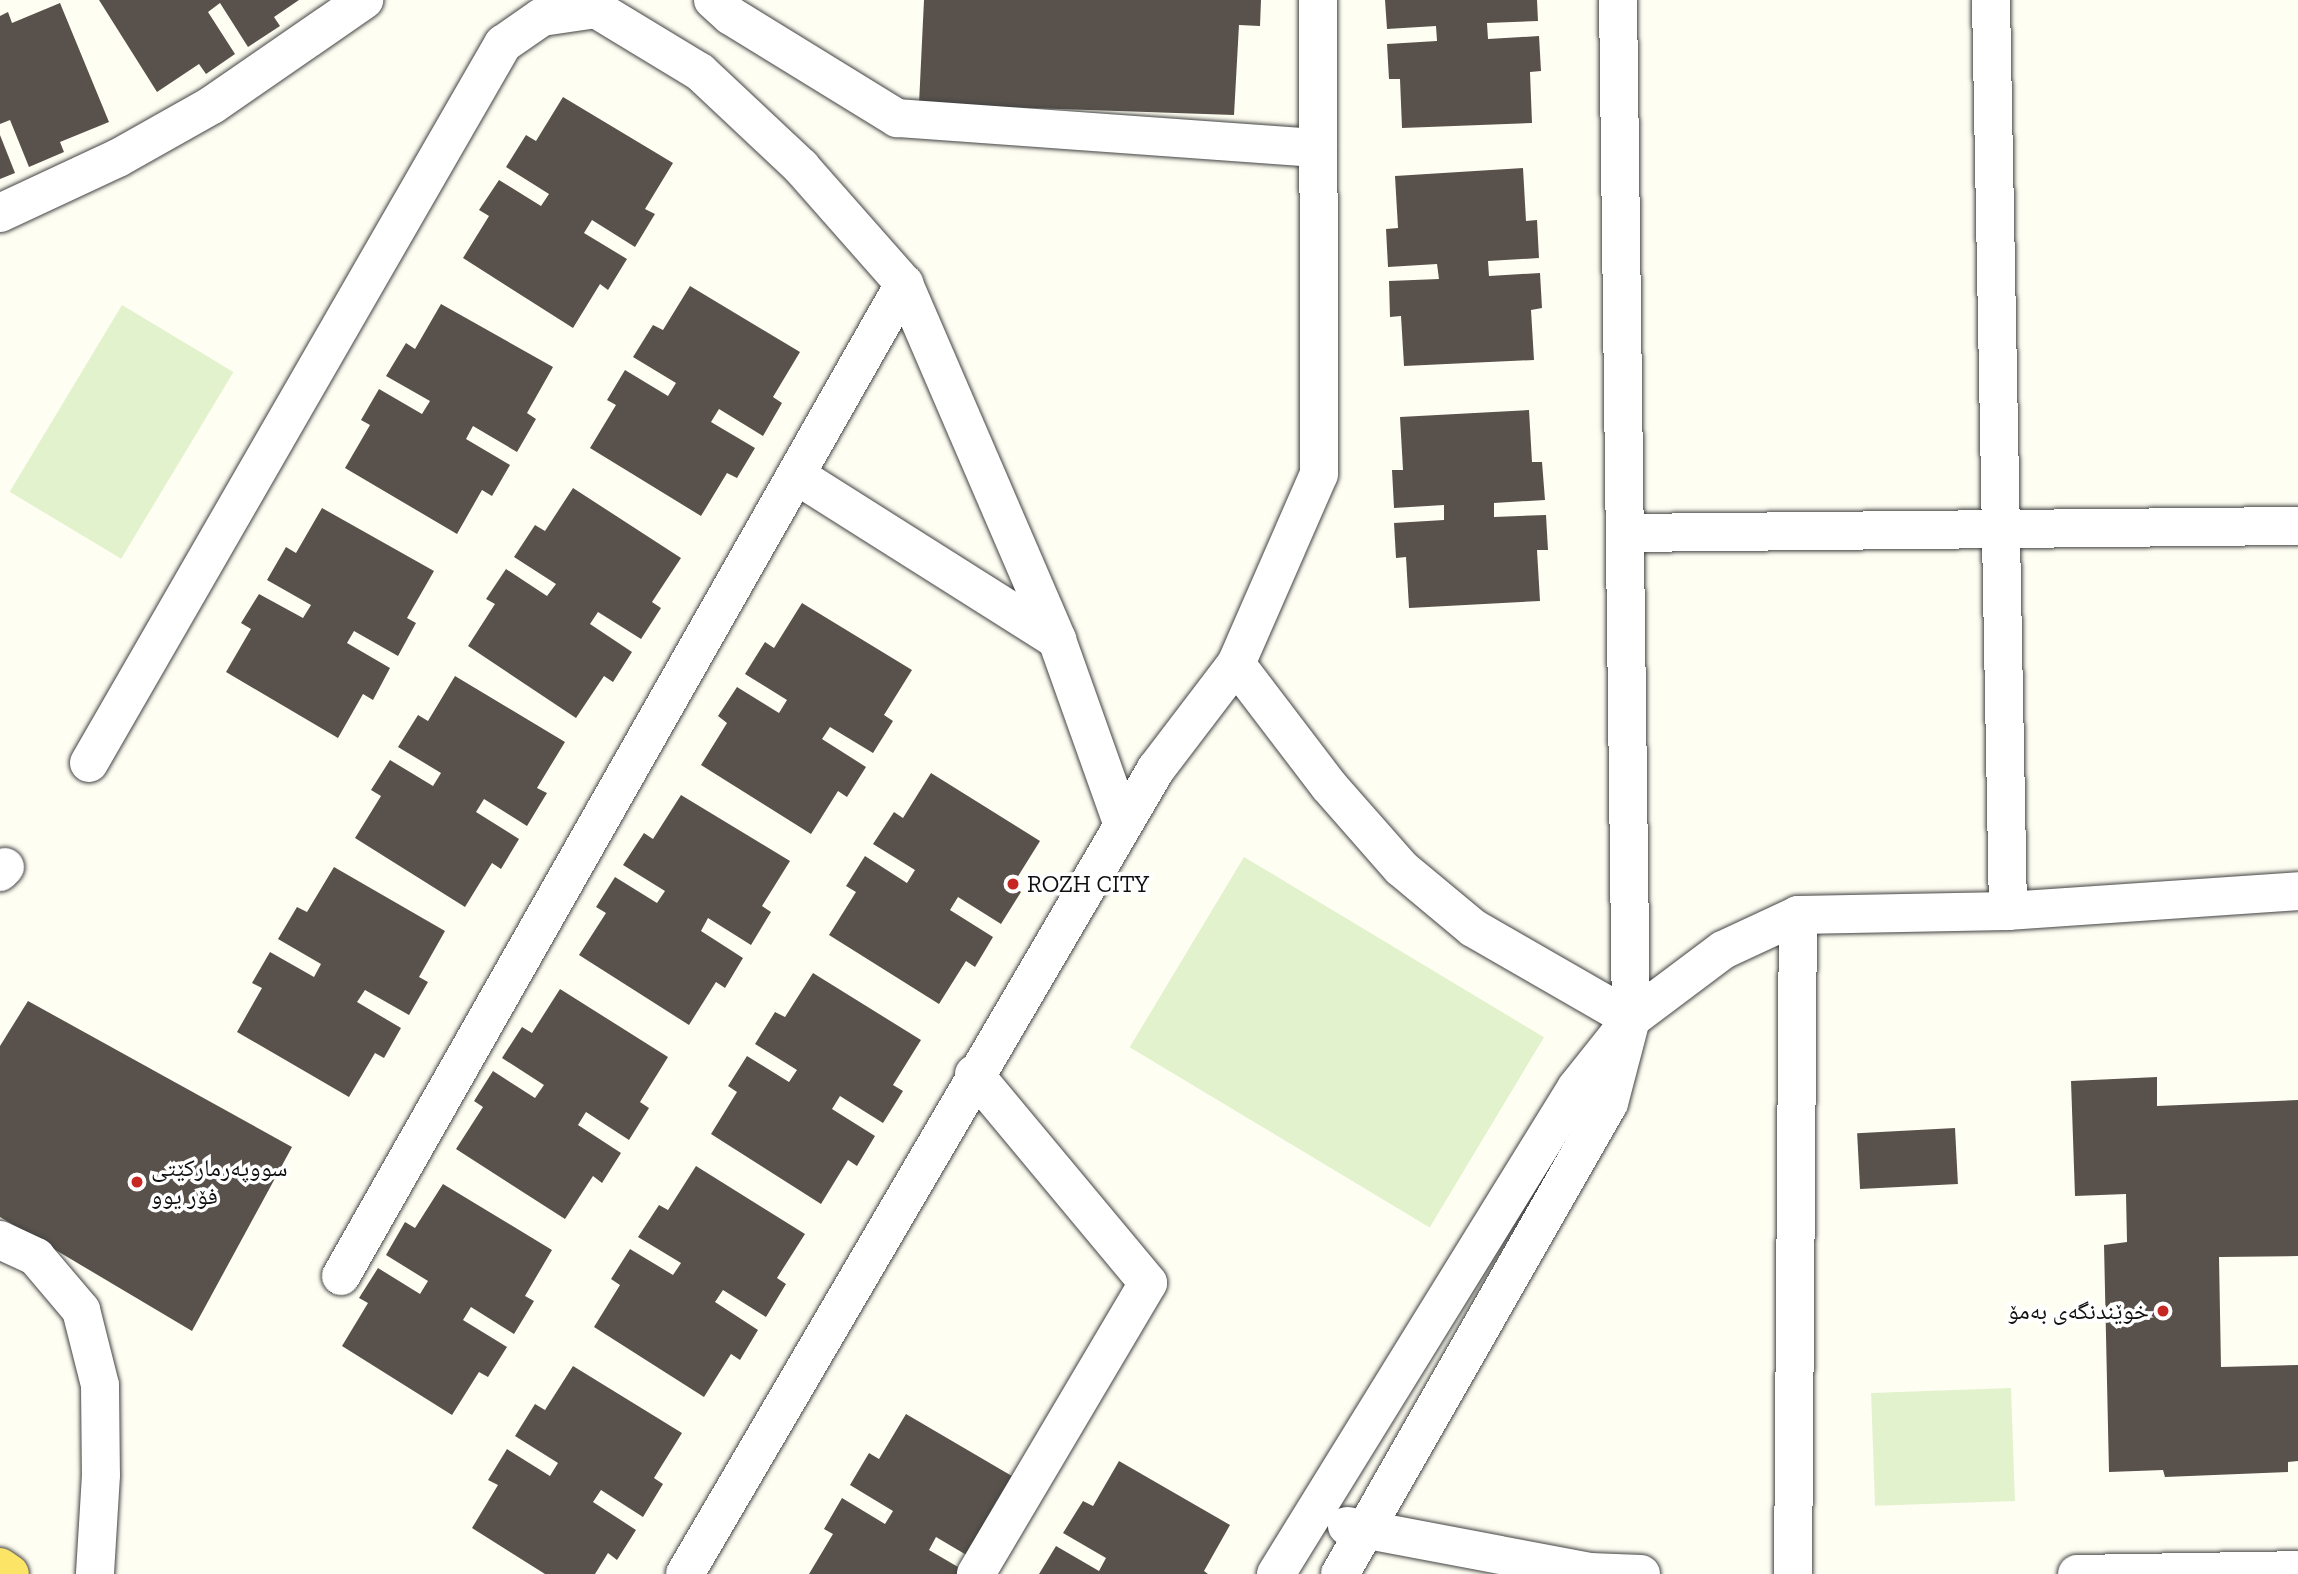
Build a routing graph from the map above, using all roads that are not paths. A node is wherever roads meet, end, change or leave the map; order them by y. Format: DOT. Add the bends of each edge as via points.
graph roads {
  1 [pos="365,0"];
  2 [pos="713,0"];
  3 [pos="1318,0"];
  4 [pos="1618,0"];
  5 [pos="1991,0"];
  6 [pos="1318,148"];
  7 [pos="0,213"];
  8 [pos="904,284"];
  9 [pos="796,475"];
  10 [pos="2298,526"];
  11 [pos="2001,529"];
  12 [pos="1625,533"];
  13 [pos="1057,640"];
  14 [pos="1236,664"];
  15 [pos="89,763"];
  16 [pos="1123,825"];
  17 [pos="2298,891"];
  18 [pos="2008,911"];
  19 [pos="1798,915"];
  20 [pos="1632,1019"];
  21 [pos="974,1074"];
  22 [pos="0,1240"];
  23 [pos="341,1276"];
  24 [pos="1311,1519"];
  25 [pos="1369,1530"];
  26 [pos="0,1567"];
  27 [pos="2298,1570"];
  28 [pos="10,1574"];
  29 [pos="95,1574"];
  30 [pos="685,1574"];
  31 [pos="976,1574"];
  32 [pos="1276,1574"];
  33 [pos="1340,1574"];
  34 [pos="1641,1574"];
  35 [pos="1794,1574"];
  36 [pos="2077,1574"];
  1 -- 7 [label="street" via="212,105 118,158"];
  2 -- 6 [label="street" via="731,16 897,118"];
  3 -- 6 [label="street"];
  4 -- 12 [label="street"];
  5 -- 11 [label="street"];
  6 -- 14 [label="street" via="1319,474"];
  8 -- 9 [label="street"];
  8 -- 13 [label="street"];
  8 -- 15 [label="street" via="801,167 700,72 596,9 542,17 503,44"];
  9 -- 13 [label="street"];
  9 -- 23 [label="street"];
  10 -- 11 [label="street"];
  11 -- 12 [label="street"];
  11 -- 18 [label="street"];
  12 -- 20 [label="street"];
  13 -- 16 [label="street"];
  14 -- 16 [label="street" via="1156,769"];
  14 -- 20 [label="street" via="1329,786 1401,868 1473,928"];
  16 -- 21 [label="street"];
  17 -- 18 [label="street"];
  18 -- 19 [label="street"];
  19 -- 20 [label="street" via="1723,950"];
  19 -- 35 [label="street"];
  20 -- 24 [label="street" via="1576,1088"];
  20 -- 25 [label="street" via="1609,1103"];
  21 -- 30 [label="street"];
  21 -- 31 [label="street" via="1147,1283"];
  22 -- 29 [label="street" via="36,1257 80,1310 100,1385 102,1475"];
  24 -- 25 [label="street"];
  24 -- 32 [label="street"];
  25 -- 33 [label="street"];
  25 -- 34 [label="street" via="1590,1572"];
  26 -- 28 [label="main road"];
  27 -- 36 [label="street"];
}
